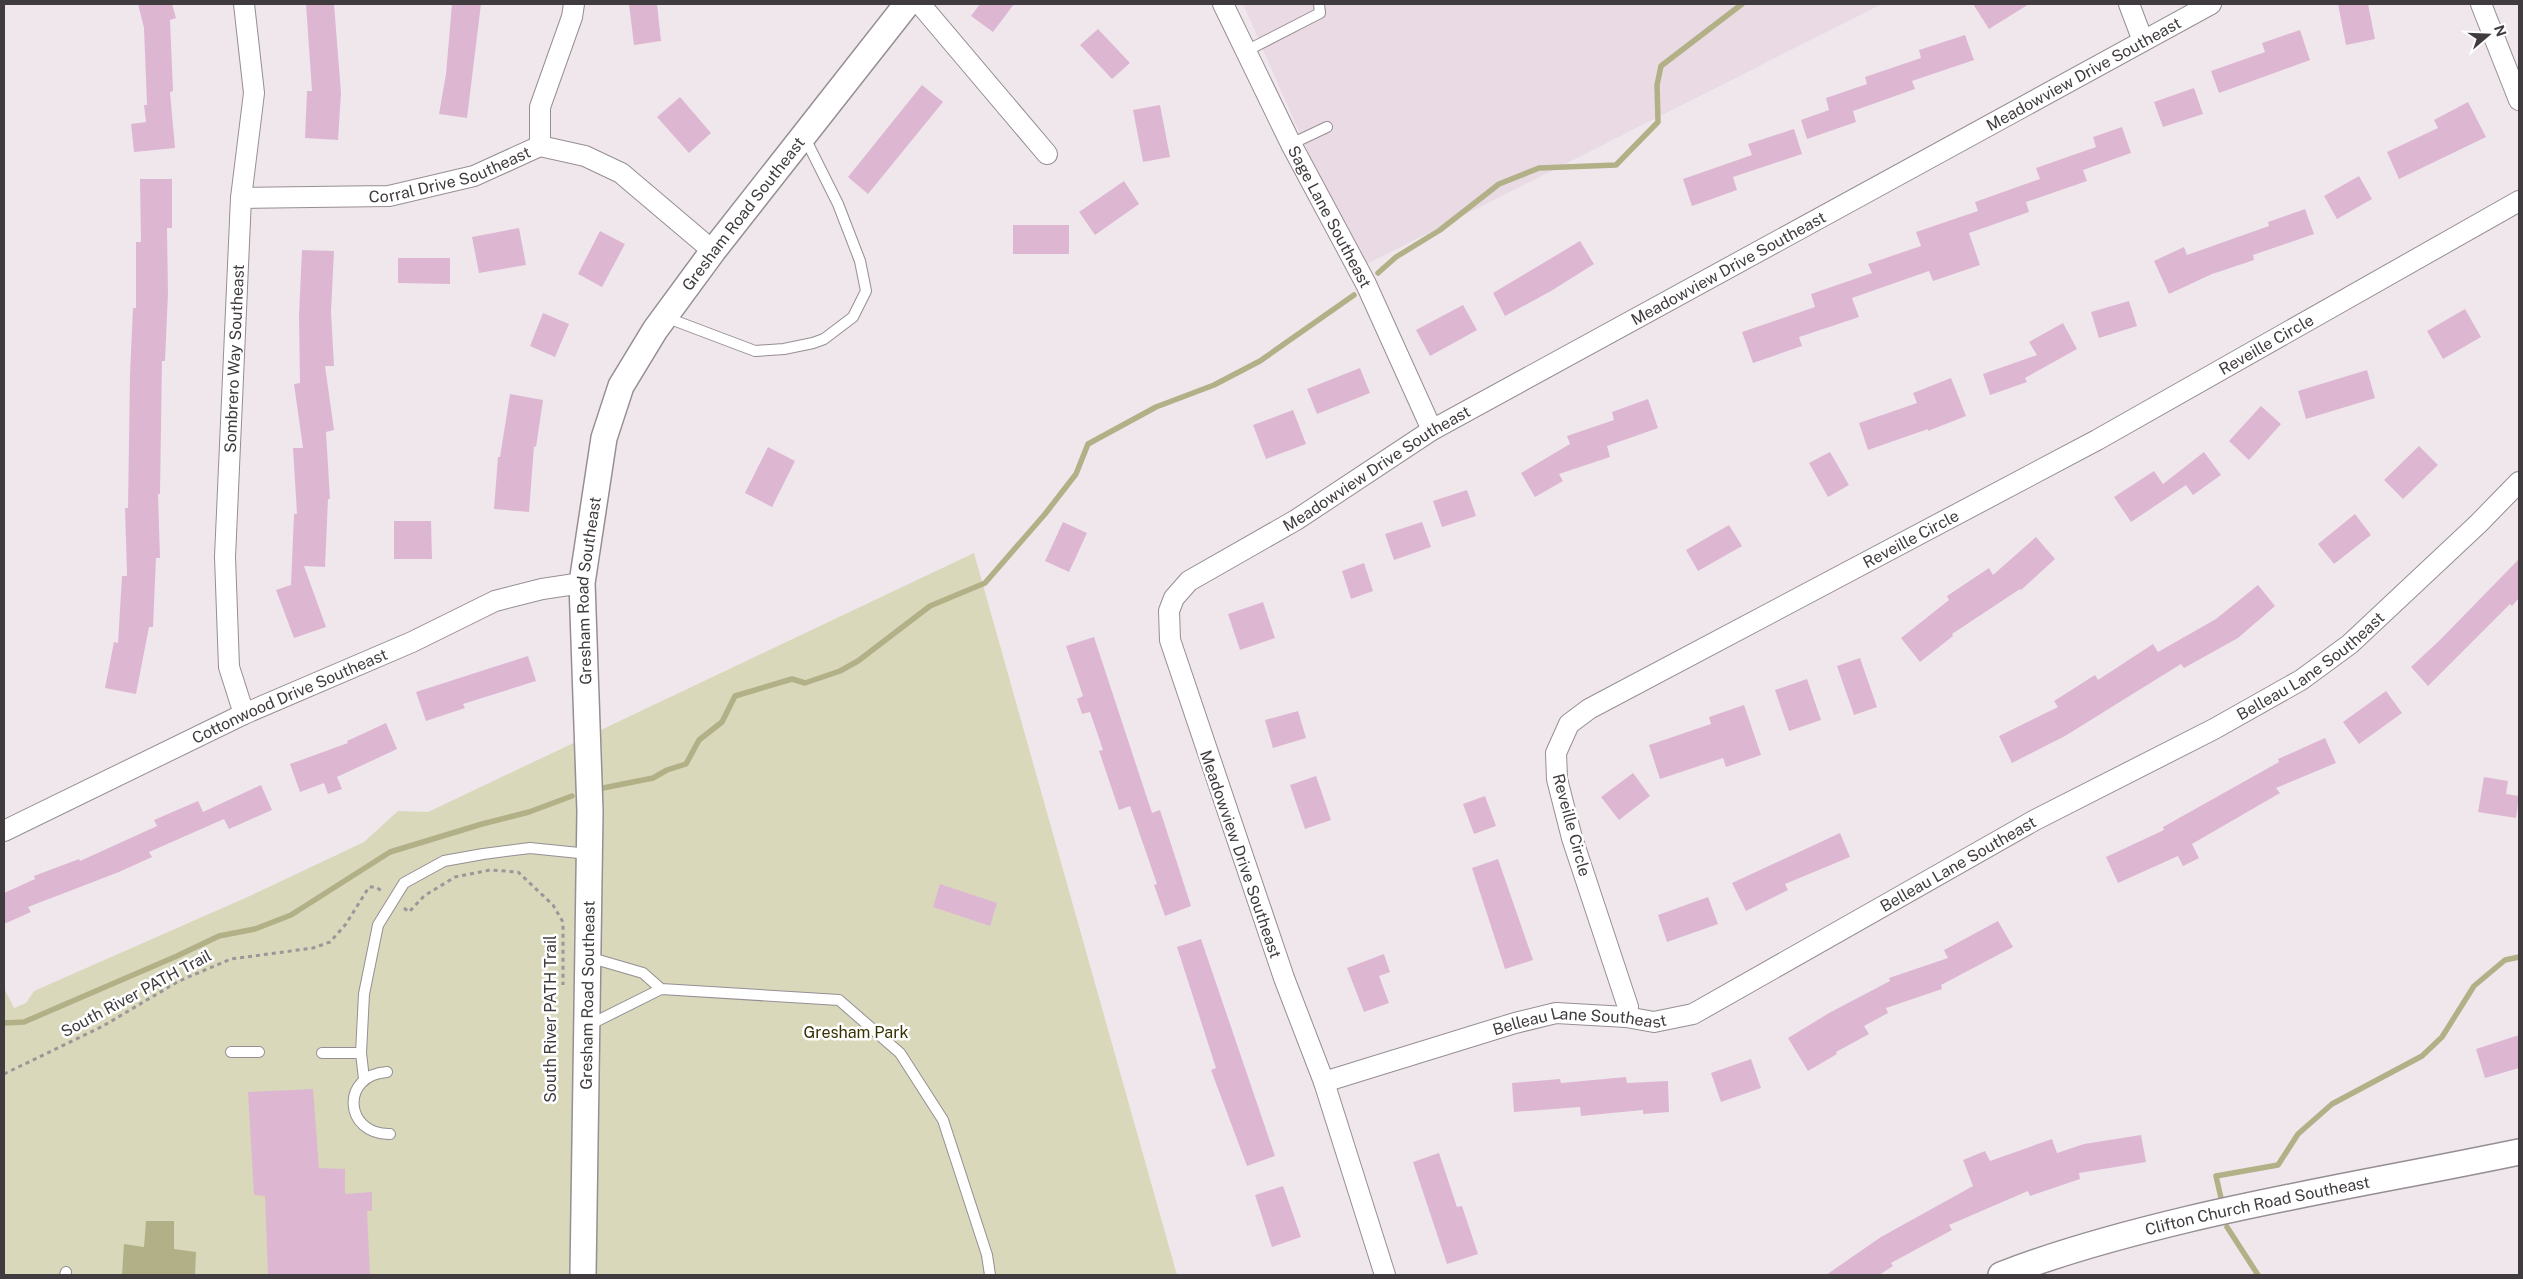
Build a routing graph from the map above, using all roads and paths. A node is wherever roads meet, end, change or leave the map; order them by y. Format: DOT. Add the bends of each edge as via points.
graph roads {
  1 [pos="244,4"];
  2 [pos="574,4"];
  3 [pos="906,4"];
  4 [pos="920,4"];
  5 [pos="1223,4"];
  6 [pos="1319,4"];
  7 [pos="2129,4"];
  8 [pos="2211,4"];
  9 [pos="2481,4"];
  10 [pos="2143,41"];
  11 [pos="1246,51"];
  12 [pos="2519,100"];
  13 [pos="1327,128"];
  14 [pos="804,135"];
  15 [pos="1291,144"];
  16 [pos="540,146"];
  17 [pos="1047,154"];
  18 [pos="241,198"];
  19 [pos="2519,201"];
  20 [pos="713,251"];
  21 [pos="665,317"];
  22 [pos="1432,430"];
  23 [pos="2519,482"];
  24 [pos="582,583"];
  25 [pos="244,714"];
  26 [pos="4,831"];
  27 [pos="589,854"];
  28 [pos="376,887"];
  29 [pos="409,912"];
  30 [pos="587,956"];
  31 [pos="661,989"];
  32 [pos="563,992"];
  33 [pos="1626,1017"];
  34 [pos="586,1026"];
  35 [pos="231,1052"];
  36 [pos="259,1052"];
  37 [pos="322,1053"];
  38 [pos="361,1053"];
  39 [pos="387,1072"];
  40 [pos="4,1074"];
  41 [pos="364,1079"];
  42 [pos="1324,1082"];
  43 [pos="390,1134"];
  44 [pos="2519,1152"];
  45 [pos="583,1275"];
  46 [pos="990,1275"];
  47 [pos="1385,1275"];
  48 [pos="2001,1275"];
  1 -- 18 [label="street, Sombrero Way Southeast" via="254,93"];
  2 -- 16 [label="street" via="540,106"];
  3 -- 14 [label="street, Gresham Road Southeast"];
  4 -- 17 [label="street"];
  5 -- 11 [label="street, Sage Lane Southeast"];
  6 -- 11 [label="lane" via="1320,13"];
  7 -- 10 [label="street"];
  8 -- 10 [label="street, Meadowview Drive Southeast"];
  9 -- 12 [label="street"];
  10 -- 22 [label="street, Meadowview Drive Southeast"];
  11 -- 15 [label="street, Sage Lane Southeast"];
  13 -- 15 [label="lane"];
  14 -- 20 [label="street, Gresham Road Southeast"];
  14 -- 21 [label="lane" via="838,204 860,261 866,292 853,317 824,339 813,343 755,352"];
  15 -- 22 [label="street, Sage Lane Southeast" via="1366,284"];
  16 -- 18 [label="street, Corral Drive Southeast" via="474,176 389,196"];
  16 -- 20 [label="street, Corral Drive Southeast" via="585,156 620,173"];
  18 -- 25 [label="street, Sombrero Way Southeast" via="225,557 229,667"];
  19 -- 33 [label="street, Reveille Circle" via="2098,440 1589,709 1569,724 1556,753 1557,779 1572,838 1628,1007"];
  20 -- 21 [label="street, Gresham Road Southeast"];
  21 -- 24 [label="street, Gresham Road Southeast" via="621,386 604,438"];
  22 -- 42 [label="street, Meadowview Drive Southeast" via="1296,520 1189,581 1174,598 1169,611 1170,640 1284,978"];
  23 -- 33 [label="street, Belleau Lane Southeast" via="2350,644 2301,680 2214,729 2035,820 1693,1014 1654,1022"];
  24 -- 25 [label="street, Cottonwood Drive Southeast" via="495,601 412,642"];
  24 -- 27 [label="street, Gresham Road Southeast"];
  25 -- 26 [label="street, Cottonwood Drive Southeast"];
  27 -- 30 [label="street, Gresham Road Southeast"];
  27 -- 38 [label="lane" via="530,848 484,854 444,861 404,883 378,925 364,994"];
  28 -- 40 [label="path, South River PATH Trail" via="369,888 330,942 313,948 231,959 179,981 103,1026"];
  29 -- 32 [label="path, South River PATH Trail" via="424,896 455,877 490,870 518,872 553,905 563,922"];
  30 -- 31 [label="lane" via="643,973"];
  30 -- 34 [label="street, Gresham Road Southeast"];
  31 -- 34 [label="lane"];
  31 -- 46 [label="lane" via="839,1000 900,1053 943,1120 987,1255"];
  33 -- 42 [label="street, Belleau Lane Southeast" via="1556,1013"];
  34 -- 45 [label="street, Gresham Road Southeast"];
  35 -- 36 [label="lane"];
  37 -- 38 [label="lane"];
  38 -- 41 [label="lane"];
  39 -- 41 [label="lane" via="371,1074"];
  41 -- 43 [label="lane" via="355,1092 356,1116 374,1132"];
  42 -- 47 [label="street, Meadowview Drive Southeast"];
  44 -- 48 [label="street, Clifton Church Road Southeast" via="2150,1228"];
}
